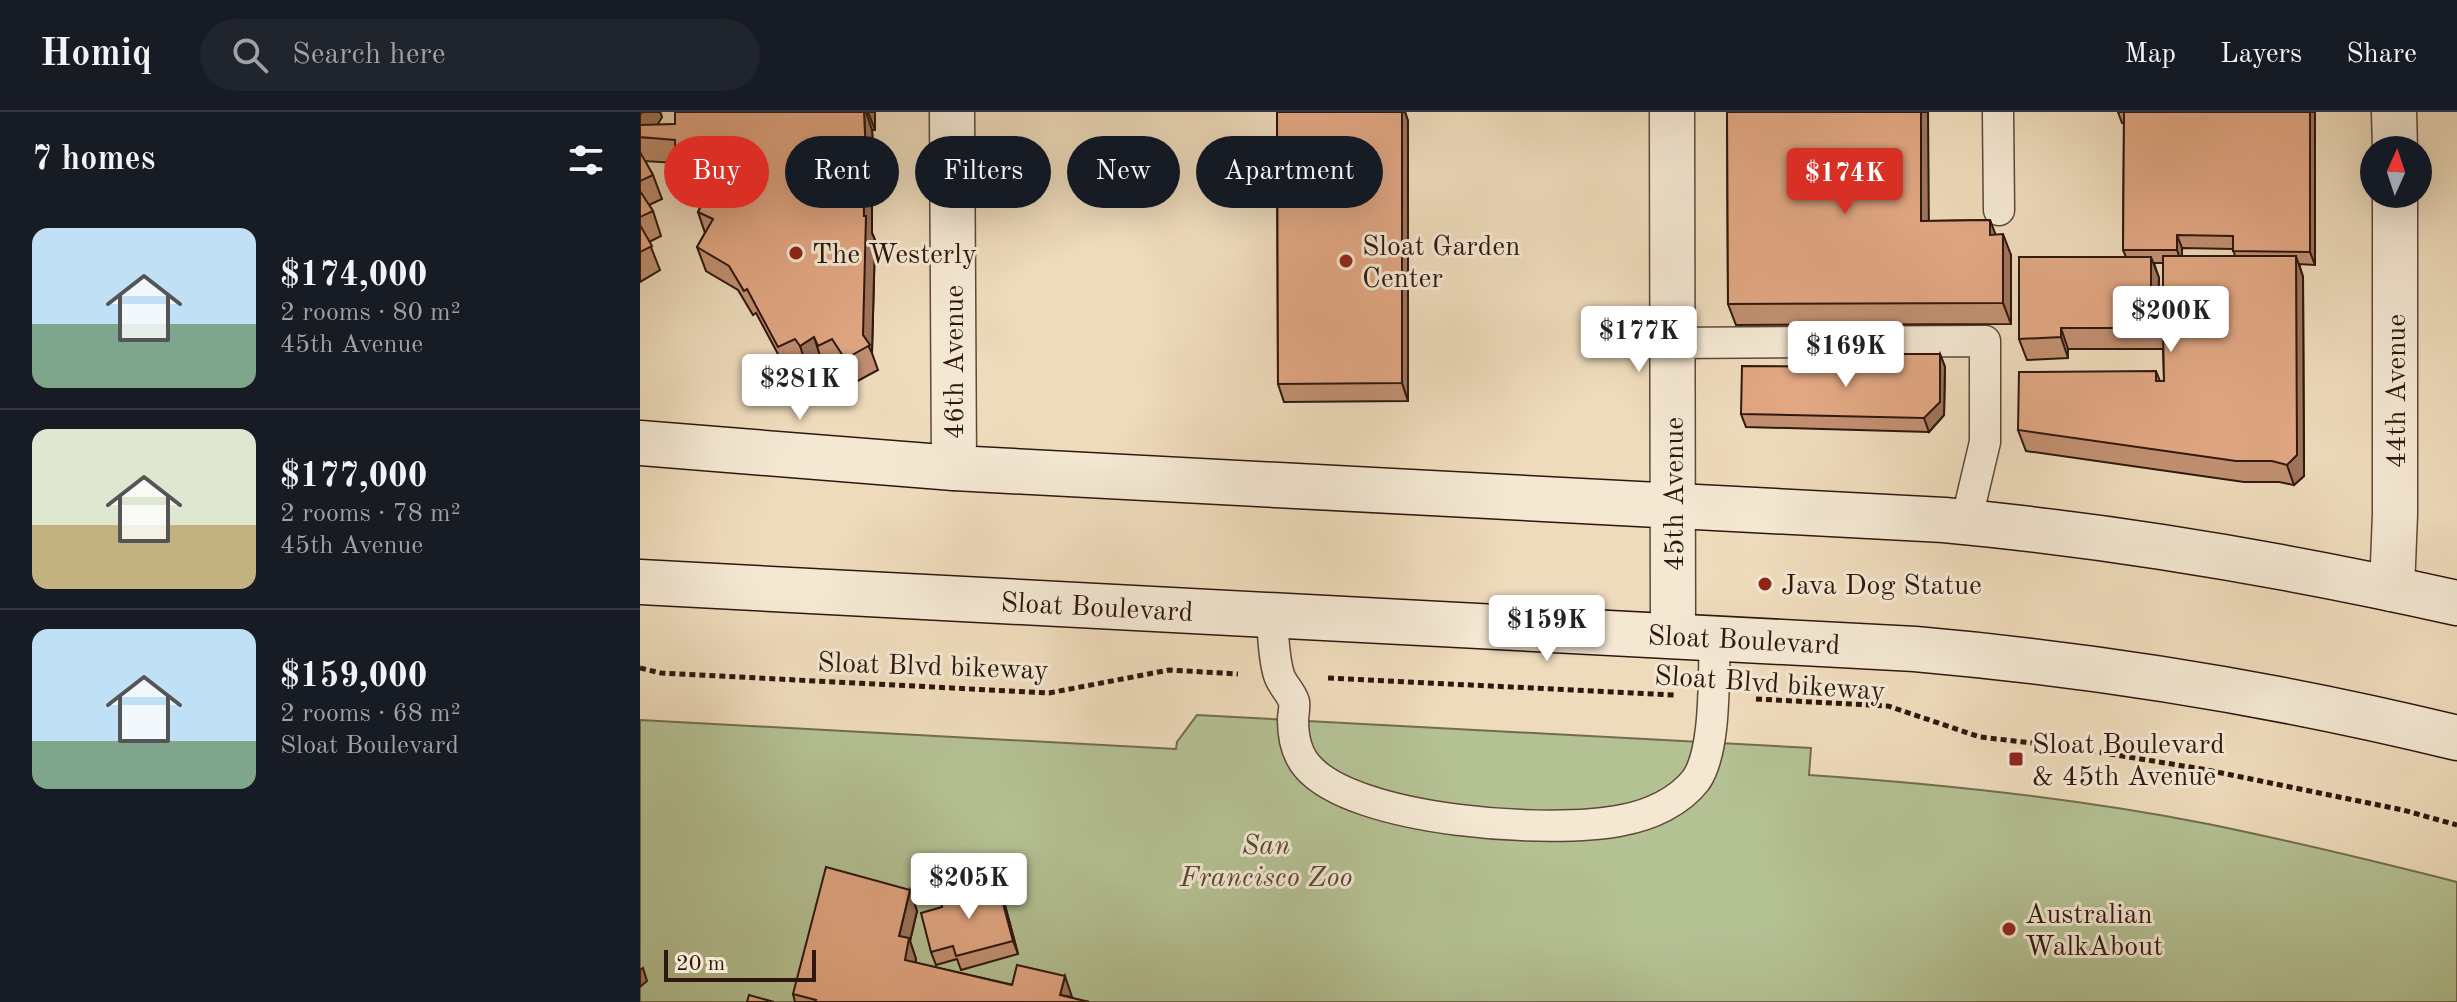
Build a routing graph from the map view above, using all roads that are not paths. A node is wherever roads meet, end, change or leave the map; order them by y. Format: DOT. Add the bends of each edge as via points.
graph roads {
  1 [pos="952,112"];
  2 [pos="1672,112"];
  3 [pos="1998,112"];
  4 [pos="2394,112"];
  5 [pos="2395,136"];
  6 [pos="2395,208"];
  7 [pos="1999,210"];
  8 [pos="1673,343"];
  9 [pos="640,443"];
  10 [pos="954,468"];
  11 [pos="1673,505"];
  12 [pos="1966,522"];
  13 [pos="640,582"];
  14 [pos="2392,589"];
  15 [pos="2457,603"];
  16 [pos="1271,615"];
  17 [pos="1694,636"];
  18 [pos="2457,738"];
  1 -- 10 [label="street, 46th Avenue"];
  2 -- 8 [label="street, 45th Avenue"];
  3 -- 7 [label="lane"];
  4 -- 5 [label="street"];
  6 -- 14 [label="street, 44th Avenue"];
  8 -- 11 [label="street, 45th Avenue"];
  8 -- 12 [label="lane" via="1985,341 1985,442"];
  9 -- 10 [label="street"];
  10 -- 11 [label="street"];
  11 -- 12 [label="street"];
  11 -- 17 [label="street, 45th Avenue"];
  12 -- 14 [label="street" via="2200,552"];
  13 -- 16 [label="street, Sloat Boulevard"];
  14 -- 15 [label="street"];
  16 -- 17 [label="street, Sloat Boulevard"];
  16 -- 17 [label="lane" via="1279,676 1294,702 1295,743 1319,779 1400,810 1537,825 1622,820 1654,811 1679,797 1696,779 1705,763 1712,697"];
  17 -- 18 [label="street, Sloat Boulevard" via="1930,650 2119,671 2289,700"];
}
